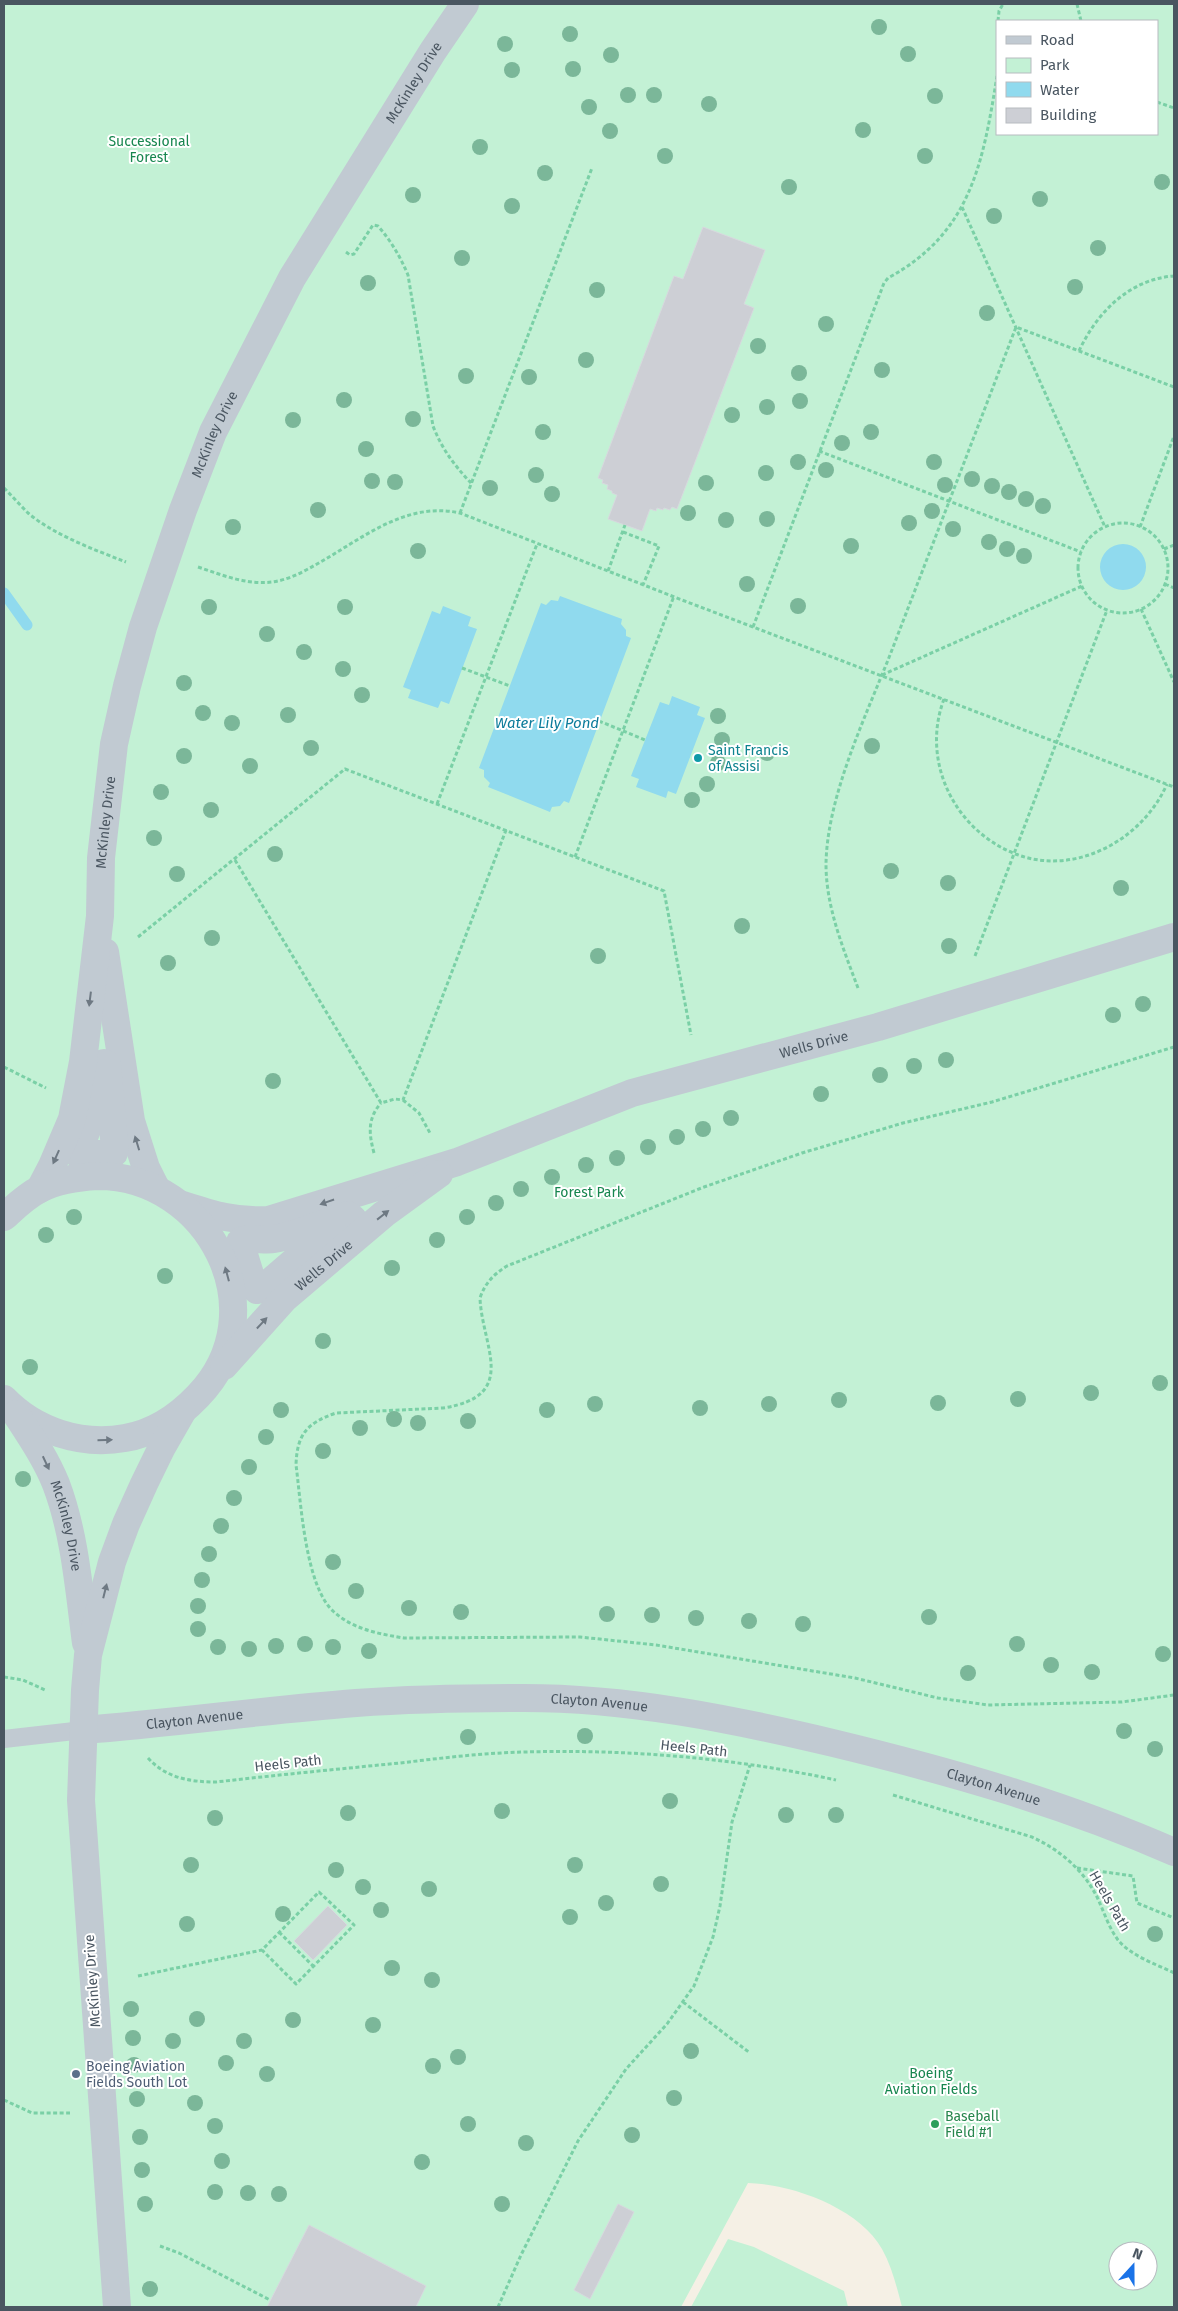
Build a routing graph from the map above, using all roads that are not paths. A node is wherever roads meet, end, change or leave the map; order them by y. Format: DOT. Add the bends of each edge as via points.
graph roads {
  1 [pos="465,4"];
  2 [pos="100,916"];
  3 [pos="1174,937"];
  4 [pos="457,1162"];
  5 [pos="156,1188"];
  6 [pos="40,1189"];
  7 [pos="183,1205"];
  8 [pos="4,1217"];
  9 [pos="207,1387"];
  10 [pos="8,1403"];
  11 [pos="182,1412"];
  12 [pos="88,1655"];
  13 [pos="83,1730"];
  14 [pos="4,1739"];
  15 [pos="1174,1852"];
  16 [pos="117,2307"];
  1 -- 2 [label="street, McKinley Drive" via="292,278 212,432 164,564 127,686 106,802"];
  5 -- 2 [label="street, McKinley Drive, one-way" via="131,1121"];
  2 -- 6 [label="street, McKinley Drive, one-way" via="77,1097 64,1140"];
  3 -- 4 [label="street, Wells Drive" via="878,1027 632,1093"];
  4 -- 7 [label="street, Wells Drive, one-way" via="269,1220 244,1221 220,1217"];
  9 -- 4 [label="street, Wells Drive, one-way" via="285,1298 384,1214"];
  5 -- 6 [label="street" via="118,1176 78,1177"];
  5 -- 7 [label="street"];
  6 -- 8 [label="street"];
  9 -- 7 [label="street, one-way" via="230,1338 233,1314 231,1289 224,1260 215,1242"];
  9 -- 11 [label="street"];
  10 -- 11 [label="street, one-way" via="49,1430 91,1440 134,1436 161,1426"];
  10 -- 12 [label="street, McKinley Drive, one-way" via="40,1451 58,1493 75,1558"];
  12 -- 11 [label="street, McKinley Drive, one-way" via="112,1562 126,1524"];
  12 -- 13 [label="street, McKinley Drive"];
  13 -- 14 [label="lane, Clayton Avenue"];
  13 -- 15 [label="street, Clayton Avenue" via="355,1703 527,1698 603,1702 760,1726 869,1752 956,1775 1069,1811"];
  13 -- 16 [label="street, McKinley Drive" via="81,1800"];
}
